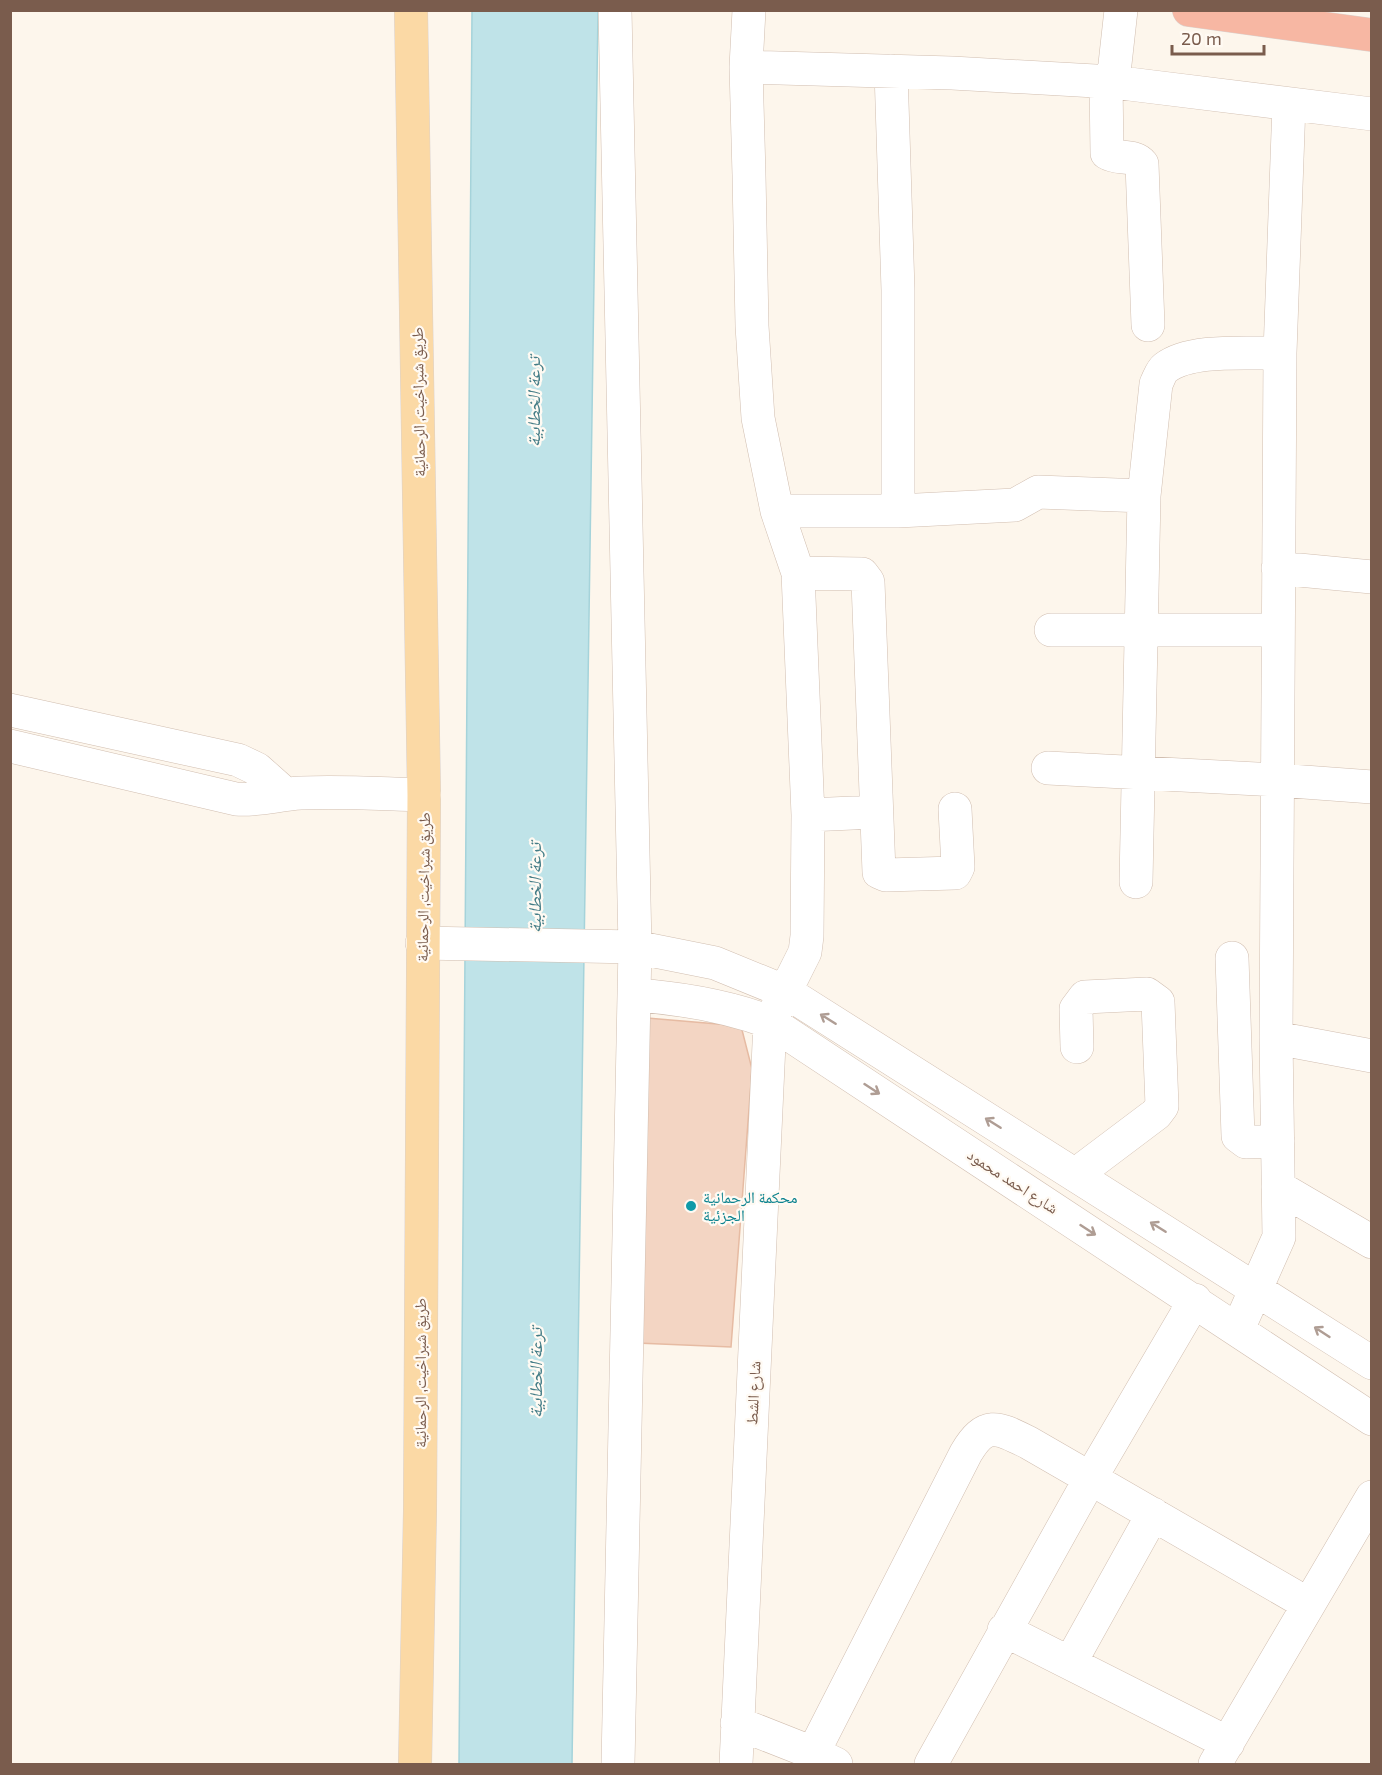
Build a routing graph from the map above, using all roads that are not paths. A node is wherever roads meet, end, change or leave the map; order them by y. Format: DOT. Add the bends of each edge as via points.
graph roads {
  1 [pos="411,10"];
  2 [pos="615,10"];
  3 [pos="749,10"];
  4 [pos="1121,10"];
  5 [pos="1190,10"];
  6 [pos="1371,36"];
  7 [pos="746,68"];
  8 [pos="891,71"];
  9 [pos="1110,82"];
  10 [pos="1289,104"];
  11 [pos="1371,114"];
  12 [pos="1148,325"];
  13 [pos="1280,353"];
  14 [pos="1144,496"];
  15 [pos="898,511"];
  16 [pos="777,512"];
  17 [pos="1278,568"];
  18 [pos="798,573"];
  19 [pos="1371,577"];
  20 [pos="1051,630"];
  21 [pos="1140,630"];
  22 [pos="1278,630"];
  23 [pos="10,710"];
  24 [pos="10,746"];
  25 [pos="1048,768"];
  26 [pos="1138,774"];
  27 [pos="1277,780"];
  28 [pos="1371,787"];
  29 [pos="284,794"];
  30 [pos="424,795"];
  31 [pos="955,809"];
  32 [pos="875,812"];
  33 [pos="808,815"];
  34 [pos="1136,882"];
  35 [pos="422,943"];
  36 [pos="635,947"];
  37 [pos="1232,958"];
  38 [pos="786,992"];
  39 [pos="634,995"];
  40 [pos="770,1022"];
  41 [pos="1276,1038"];
  42 [pos="1077,1047"];
  43 [pos="1371,1056"];
  44 [pos="1278,1141"];
  45 [pos="1075,1175"];
  46 [pos="1278,1187"];
  47 [pos="1371,1242"];
  48 [pos="1257,1290"];
  49 [pos="1195,1300"];
  50 [pos="1238,1329"];
  51 [pos="1371,1364"];
  52 [pos="1371,1419"];
  53 [pos="1090,1479"];
  54 [pos="1371,1497"];
  55 [pos="1153,1514"];
  56 [pos="1308,1604"];
  57 [pos="1004,1630"];
  58 [pos="1070,1663"];
  59 [pos="737,1723"];
  60 [pos="1222,1754"];
  61 [pos="824,1759"];
  62 [pos="415,1764"];
  63 [pos="618,1764"];
  64 [pos="736,1764"];
  65 [pos="931,1764"];
  1 -- 30 [label="main road, طريق شبراخيت, الرحمانية"];
  2 -- 36 [label="street"];
  3 -- 7 [label="street"];
  4 -- 9 [label="street"];
  5 -- 6 [label="highway"];
  7 -- 8 [label="street"];
  7 -- 16 [label="street" via="758,418"];
  8 -- 9 [label="street"];
  8 -- 15 [label="street" via="898,290"];
  9 -- 10 [label="street"];
  9 -- 12 [label="street" via="1107,153 1137,159 1142,164"];
  10 -- 11 [label="street"];
  10 -- 13 [label="street"];
  13 -- 14 [label="street" via="1200,355 1163,369 1156,384"];
  13 -- 17 [label="street"];
  14 -- 15 [label="street" via="1038,492 1016,505"];
  14 -- 21 [label="street"];
  15 -- 16 [label="street"];
  16 -- 18 [label="street"];
  17 -- 19 [label="street"];
  17 -- 22 [label="street"];
  18 -- 32 [label="street" via="862,574 867,582"];
  18 -- 33 [label="street"];
  20 -- 21 [label="street"];
  21 -- 22 [label="street"];
  21 -- 26 [label="street"];
  22 -- 27 [label="street"];
  23 -- 29 [label="street" via="238,760 257,769"];
  24 -- 29 [label="street" via="236,799 265,799"];
  25 -- 26 [label="street"];
  26 -- 27 [label="street"];
  26 -- 34 [label="street"];
  27 -- 28 [label="street"];
  27 -- 41 [label="street"];
  29 -- 30 [label="street"];
  30 -- 35 [label="main road, طريق شبراخيت, الرحمانية"];
  31 -- 32 [label="street" via="958,867 953,874 879,872"];
  32 -- 33 [label="street"];
  33 -- 38 [label="street" via="807,936 805,952"];
  35 -- 36 [label="street"];
  35 -- 62 [label="main road, طريق شبراخيت, الرحمانية"];
  36 -- 38 [label="street" via="716,963"];
  36 -- 39 [label="street"];
  37 -- 44 [label="street" via="1238,1136 1246,1142"];
  38 -- 40 [label="street"];
  45 -- 38 [label="street, one-way"];
  39 -- 40 [label="street, شارع احمد محمود" via="735,1009"];
  39 -- 63 [label="street"];
  40 -- 49 [label="street, شارع احمد محمود, one-way"];
  40 -- 59 [label="street, شارع الشط"];
  41 -- 43 [label="street"];
  41 -- 44 [label="street"];
  42 -- 45 [label="street" via="1076,1009 1085,997 1147,994 1158,1002 1162,1106"];
  44 -- 46 [label="street"];
  48 -- 45 [label="street, one-way"];
  46 -- 47 [label="street"];
  46 -- 48 [label="street" via="1279,1237"];
  48 -- 50 [label="street"];
  51 -- 48 [label="street, one-way"];
  49 -- 50 [label="street, شارع احمد محمود"];
  49 -- 53 [label="street"];
  50 -- 52 [label="street, شارع احمد محمود"];
  53 -- 55 [label="street"];
  53 -- 57 [label="street"];
  53 -- 61 [label="street" via="1000,1429 987,1429 975,1438"];
  54 -- 56 [label="street"];
  55 -- 56 [label="street"];
  55 -- 58 [label="street"];
  56 -- 60 [label="street"];
  57 -- 58 [label="street"];
  57 -- 65 [label="street"];
  58 -- 60 [label="street"];
  59 -- 61 [label="street"];
  59 -- 64 [label="street, شارع الشط"];
}
